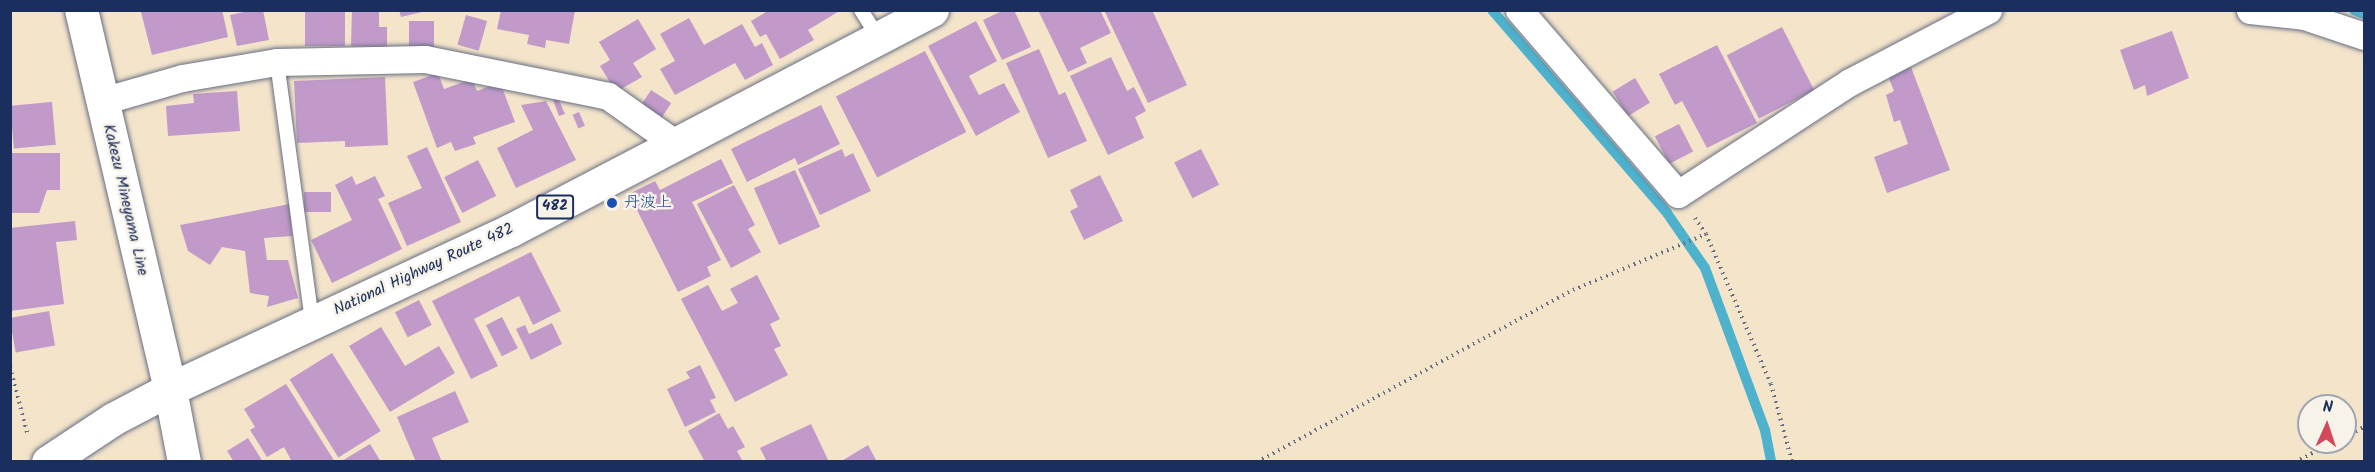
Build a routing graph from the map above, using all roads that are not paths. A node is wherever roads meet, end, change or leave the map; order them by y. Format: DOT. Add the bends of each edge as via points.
graph roads {
  1 [pos="81,10"];
  2 [pos="861,10"];
  3 [pos="932,10"];
  4 [pos="1519,10"];
  5 [pos="1988,10"];
  6 [pos="2250,10"];
  7 [pos="2364,36"];
  8 [pos="879,39"];
  9 [pos="277,62"];
  10 [pos="102,101"];
  11 [pos="676,144"];
  12 [pos="313,322"];
  13 [pos="170,388"];
  14 [pos="39,450"];
  15 [pos="184,462"];
  1 -- 10 [label="main road, Kakezu Mineyama Line"];
  2 -- 8 [label="lane"];
  3 -- 8 [label="main road, National Highway Route 482 / 482"];
  4 -- 5 [label="street" via="1678,194 1850,82"];
  6 -- 7 [label="street" via="2304,16"];
  8 -- 11 [label="main road, National Highway Route 482 / 482"];
  9 -- 10 [label="street" via="182,78"];
  9 -- 11 [label="street" via="425,59 608,96"];
  9 -- 12 [label="lane"];
  10 -- 13 [label="main road, Kakezu Mineyama Line"];
  11 -- 12 [label="main road, National Highway Route 482 / 482" via="511,230"];
  12 -- 13 [label="main road, National Highway Route 482 / 482"];
  13 -- 14 [label="main road, National Highway Route 482"];
  13 -- 15 [label="main road"];
}
